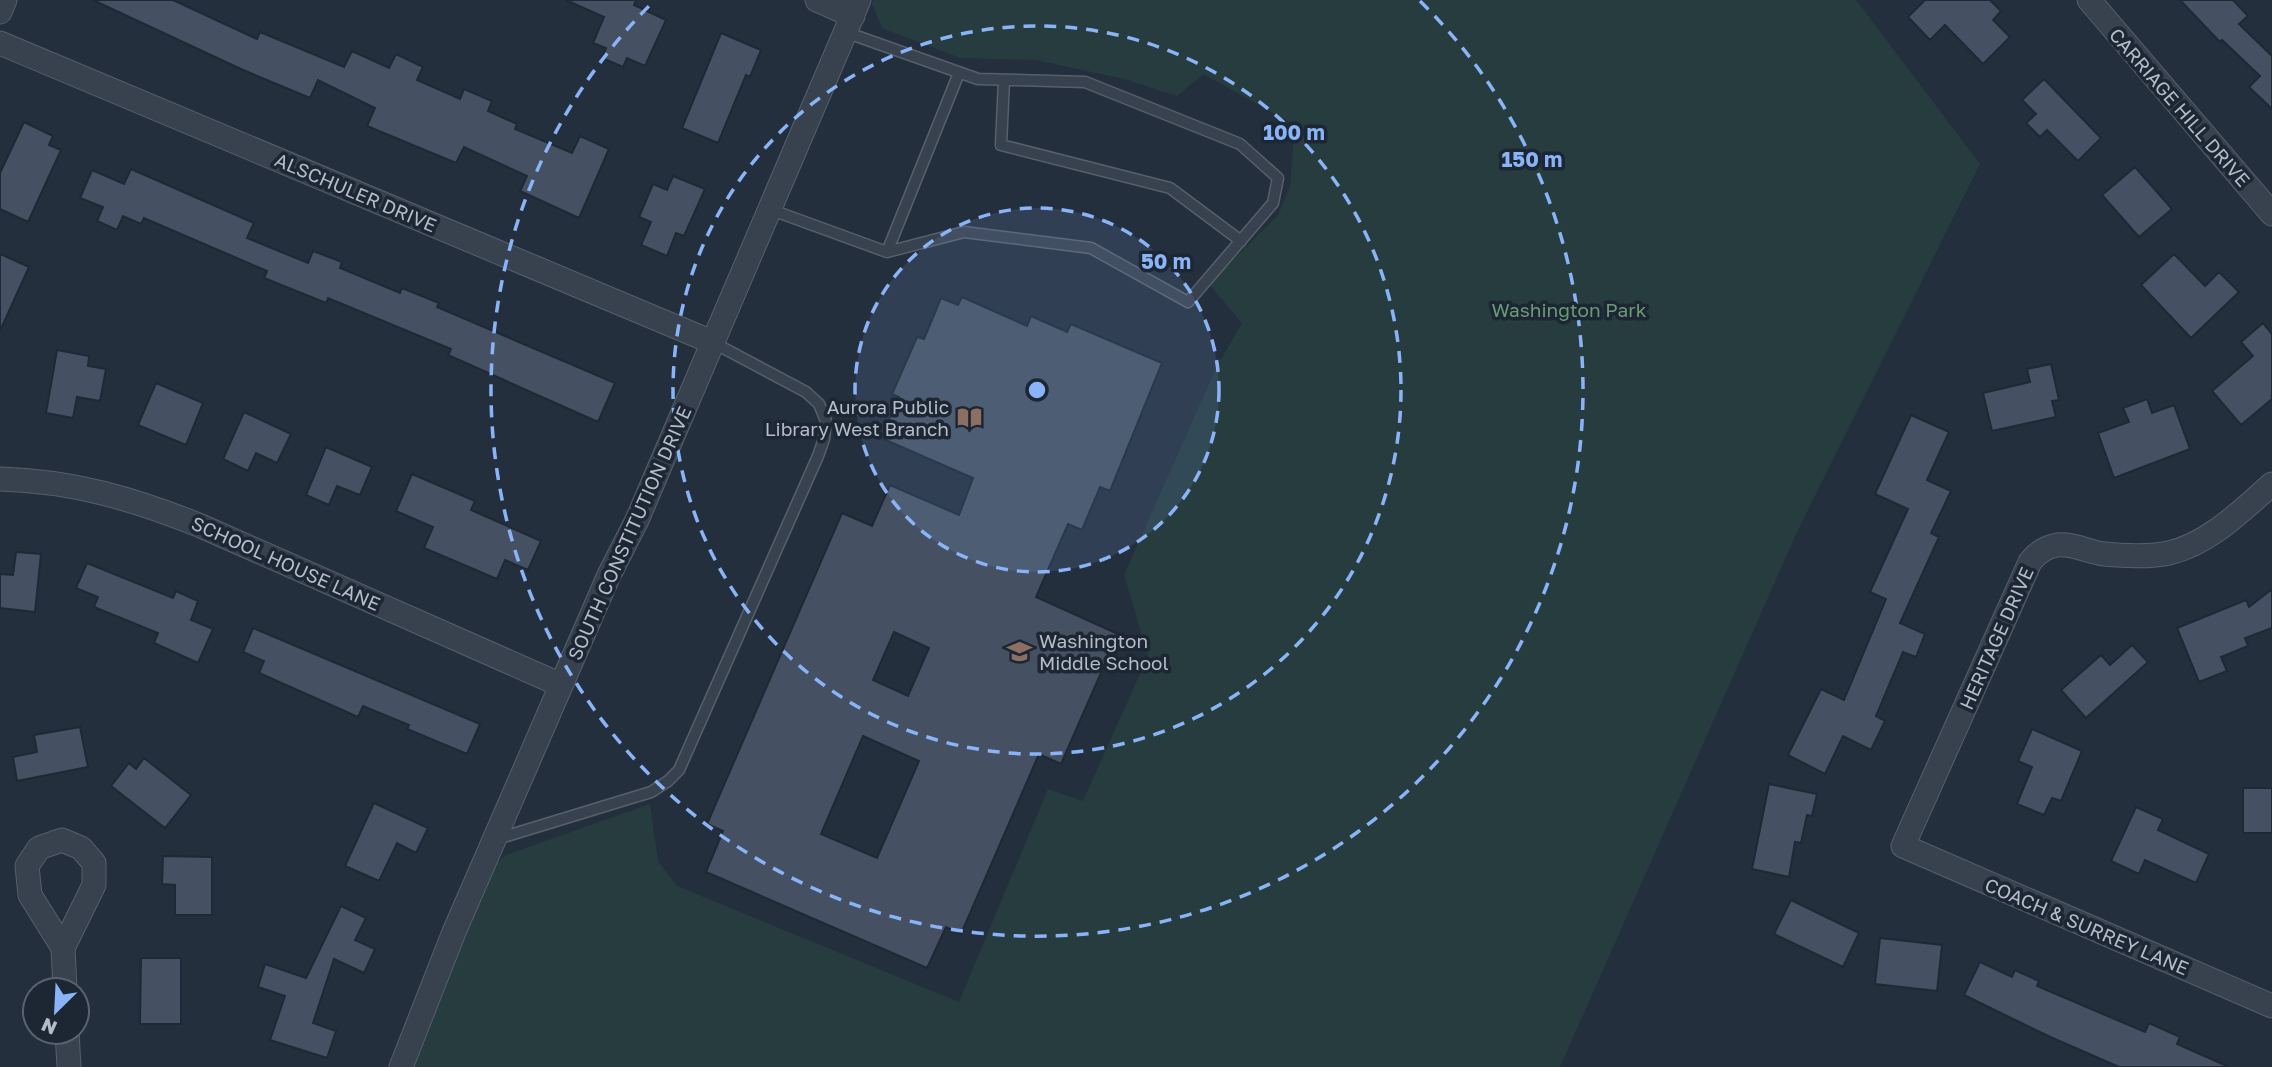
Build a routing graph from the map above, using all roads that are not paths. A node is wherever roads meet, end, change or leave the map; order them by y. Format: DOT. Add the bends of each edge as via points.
graph roads {
  1 [pos="5,0"];
  2 [pos="817,0"];
  3 [pos="2089,0"];
  4 [pos="0,12"];
  5 [pos="852,16"];
  6 [pos="0,43"];
  7 [pos="959,73"];
  8 [pos="1004,80"];
  9 [pos="769,209"];
  10 [pos="2272,214"];
  11 [pos="1241,241"];
  12 [pos="887,252"];
  13 [pos="712,342"];
  14 [pos="0,479"];
  15 [pos="2272,484"];
  16 [pos="561,685"];
  17 [pos="494,840"];
  18 [pos="1903,846"];
  19 [pos="63,948"];
  20 [pos="64,976"];
  21 [pos="2272,1006"];
  22 [pos="68,1046"];
  23 [pos="69,1067"];
  24 [pos="401,1067"];
  1 -- 4 [label="street"];
  2 -- 5 [label="street"];
  3 -- 10 [label="street, CARRIAGE HILL DRIVE"];
  5 -- 7 [label="lane"];
  5 -- 9 [label="street, SOUTH CONSTITUTION DRIVE"];
  6 -- 13 [label="street, ALSCHULER DRIVE"];
  7 -- 8 [label="lane"];
  7 -- 12 [label="lane"];
  8 -- 11 [label="lane" via="1001,145 1170,188"];
  8 -- 11 [label="lane" via="1084,82 1240,144 1278,177 1273,203"];
  9 -- 12 [label="lane"];
  9 -- 13 [label="street, SOUTH CONSTITUTION DRIVE"];
  11 -- 12 [label="lane" via="1188,302 1091,248 964,232"];
  13 -- 16 [label="street, SOUTH CONSTITUTION DRIVE"];
  13 -- 17 [label="lane" via="806,392 819,404 826,421 818,456 679,770 652,792"];
  14 -- 16 [label="street, SCHOOL HOUSE LANE" via="65,484 146,504"];
  15 -- 18 [label="street, HERITAGE DRIVE" via="2226,523 2169,554 2105,554 2059,545 2036,554"];
  16 -- 17 [label="street, SOUTH CONSTITUTION DRIVE"];
  17 -- 24 [label="street, SOUTH CONSTITUTION DRIVE"];
  18 -- 21 [label="street, COACH & SURREY LANE"];
  19 -- 20 [label="street"];
  22 -- 23 [label="street"];
}
